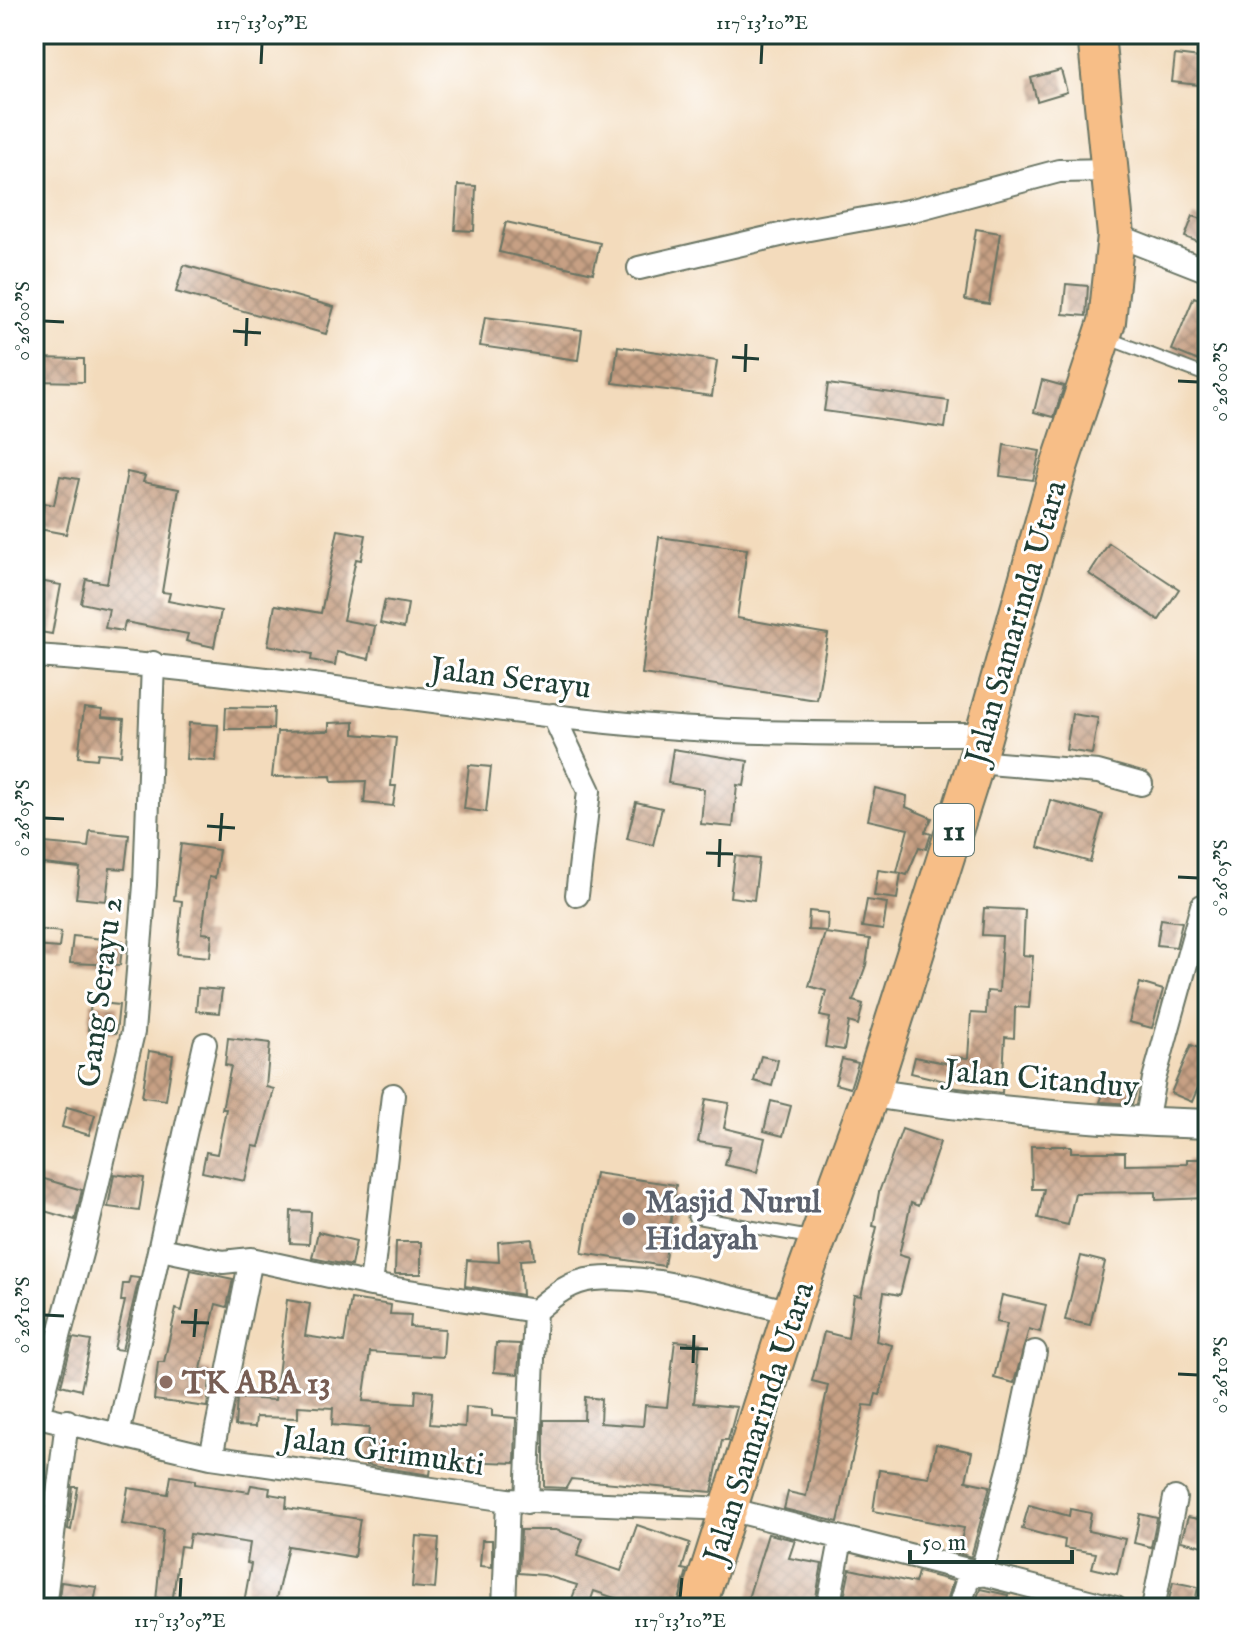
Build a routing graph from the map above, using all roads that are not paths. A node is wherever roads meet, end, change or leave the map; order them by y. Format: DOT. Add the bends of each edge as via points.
graph roads {
  1 [pos="1096,34"];
  2 [pos="1112,170"];
  3 [pos="1116,235"];
  4 [pos="639,268"];
  5 [pos="1208,271"];
  6 [pos="1103,336"];
  7 [pos="1208,376"];
  8 [pos="34,656"];
  9 [pos="153,663"];
  10 [pos="553,715"];
  11 [pos="979,748"];
  12 [pos="1141,784"];
  13 [pos="577,895"];
  14 [pos="1202,906"];
  15 [pos="205,1044"];
  16 [pos="871,1093"];
  17 [pos="393,1095"];
  18 [pos="1146,1122"];
  19 [pos="1208,1124"];
  20 [pos="694,1217"];
  21 [pos="817,1239"];
  22 [pos="161,1249"];
  23 [pos="251,1259"];
  24 [pos="371,1285"];
  25 [pos="535,1311"];
  26 [pos="791,1312"];
  27 [pos="1035,1352"];
  28 [pos="36,1416"];
  29 [pos="67,1421"];
  30 [pos="118,1435"];
  31 [pos="211,1457"];
  32 [pos="1175,1498"];
  33 [pos="518,1501"];
  34 [pos="729,1509"];
  35 [pos="841,1540"];
  36 [pos="976,1573"];
  37 [pos="44,1608"];
  38 [pos="504,1608"];
  39 [pos="697,1608"];
  40 [pos="828,1608"];
  41 [pos="959,1608"];
  42 [pos="1116,1608"];
  43 [pos="1153,1608"];
  1 -- 2 [label="highway, Jalan Samarinda Utara / 11"];
  2 -- 3 [label="highway, Jalan Samarinda Utara / 11"];
  2 -- 4 [label="street" via="1059,171 913,210"];
  3 -- 5 [label="street"];
  3 -- 6 [label="highway, Jalan Samarinda Utara / 11"];
  6 -- 7 [label="lane"];
  6 -- 11 [label="highway, Jalan Samarinda Utara / 11" via="1059,467"];
  8 -- 9 [label="street, Jalan Serayu"];
  9 -- 10 [label="street, Jalan Serayu"];
  9 -- 28 [label="street, Gang Serayu 2" via="145,885 133,1032"];
  10 -- 11 [label="street, Jalan Serayu"];
  10 -- 13 [label="street" via="589,791"];
  11 -- 12 [label="street, Jalan Serayu"];
  11 -- 16 [label="highway, Jalan Samarinda Utara / 11"];
  14 -- 18 [label="street"];
  15 -- 22 [label="street"];
  16 -- 18 [label="street, Jalan Citanduy"];
  16 -- 21 [label="highway, Jalan Samarinda Utara / 11"];
  17 -- 24 [label="street"];
  18 -- 19 [label="street, Jalan Citanduy"];
  20 -- 21 [label="lane"];
  21 -- 26 [label="highway, Jalan Samarinda Utara / 11"];
  22 -- 23 [label="street" via="223,1262"];
  22 -- 30 [label="street"];
  23 -- 24 [label="street"];
  23 -- 31 [label="street"];
  24 -- 25 [label="street"];
  25 -- 26 [label="street" via="564,1288 595,1278 685,1288"];
  25 -- 33 [label="street"];
  26 -- 34 [label="highway, Jalan Samarinda Utara / 11"];
  27 -- 36 [label="street" via="1014,1451"];
  28 -- 29 [label="street, Jalan Girimukti"];
  29 -- 30 [label="street, Jalan Girimukti"];
  29 -- 37 [label="street"];
  30 -- 31 [label="street, Jalan Girimukti"];
  31 -- 33 [label="street, Jalan Girimukti"];
  32 -- 43 [label="street"];
  33 -- 34 [label="street, Jalan Girimukti"];
  33 -- 38 [label="street"];
  34 -- 35 [label="street, Jalan Girimukti"];
  34 -- 39 [label="highway, Jalan Samarinda Utara / 11"];
  35 -- 36 [label="street, Jalan Girimukti"];
  35 -- 40 [label="street"];
  36 -- 41 [label="street"];
  36 -- 42 [label="street, Jalan Girimukti"];
}
